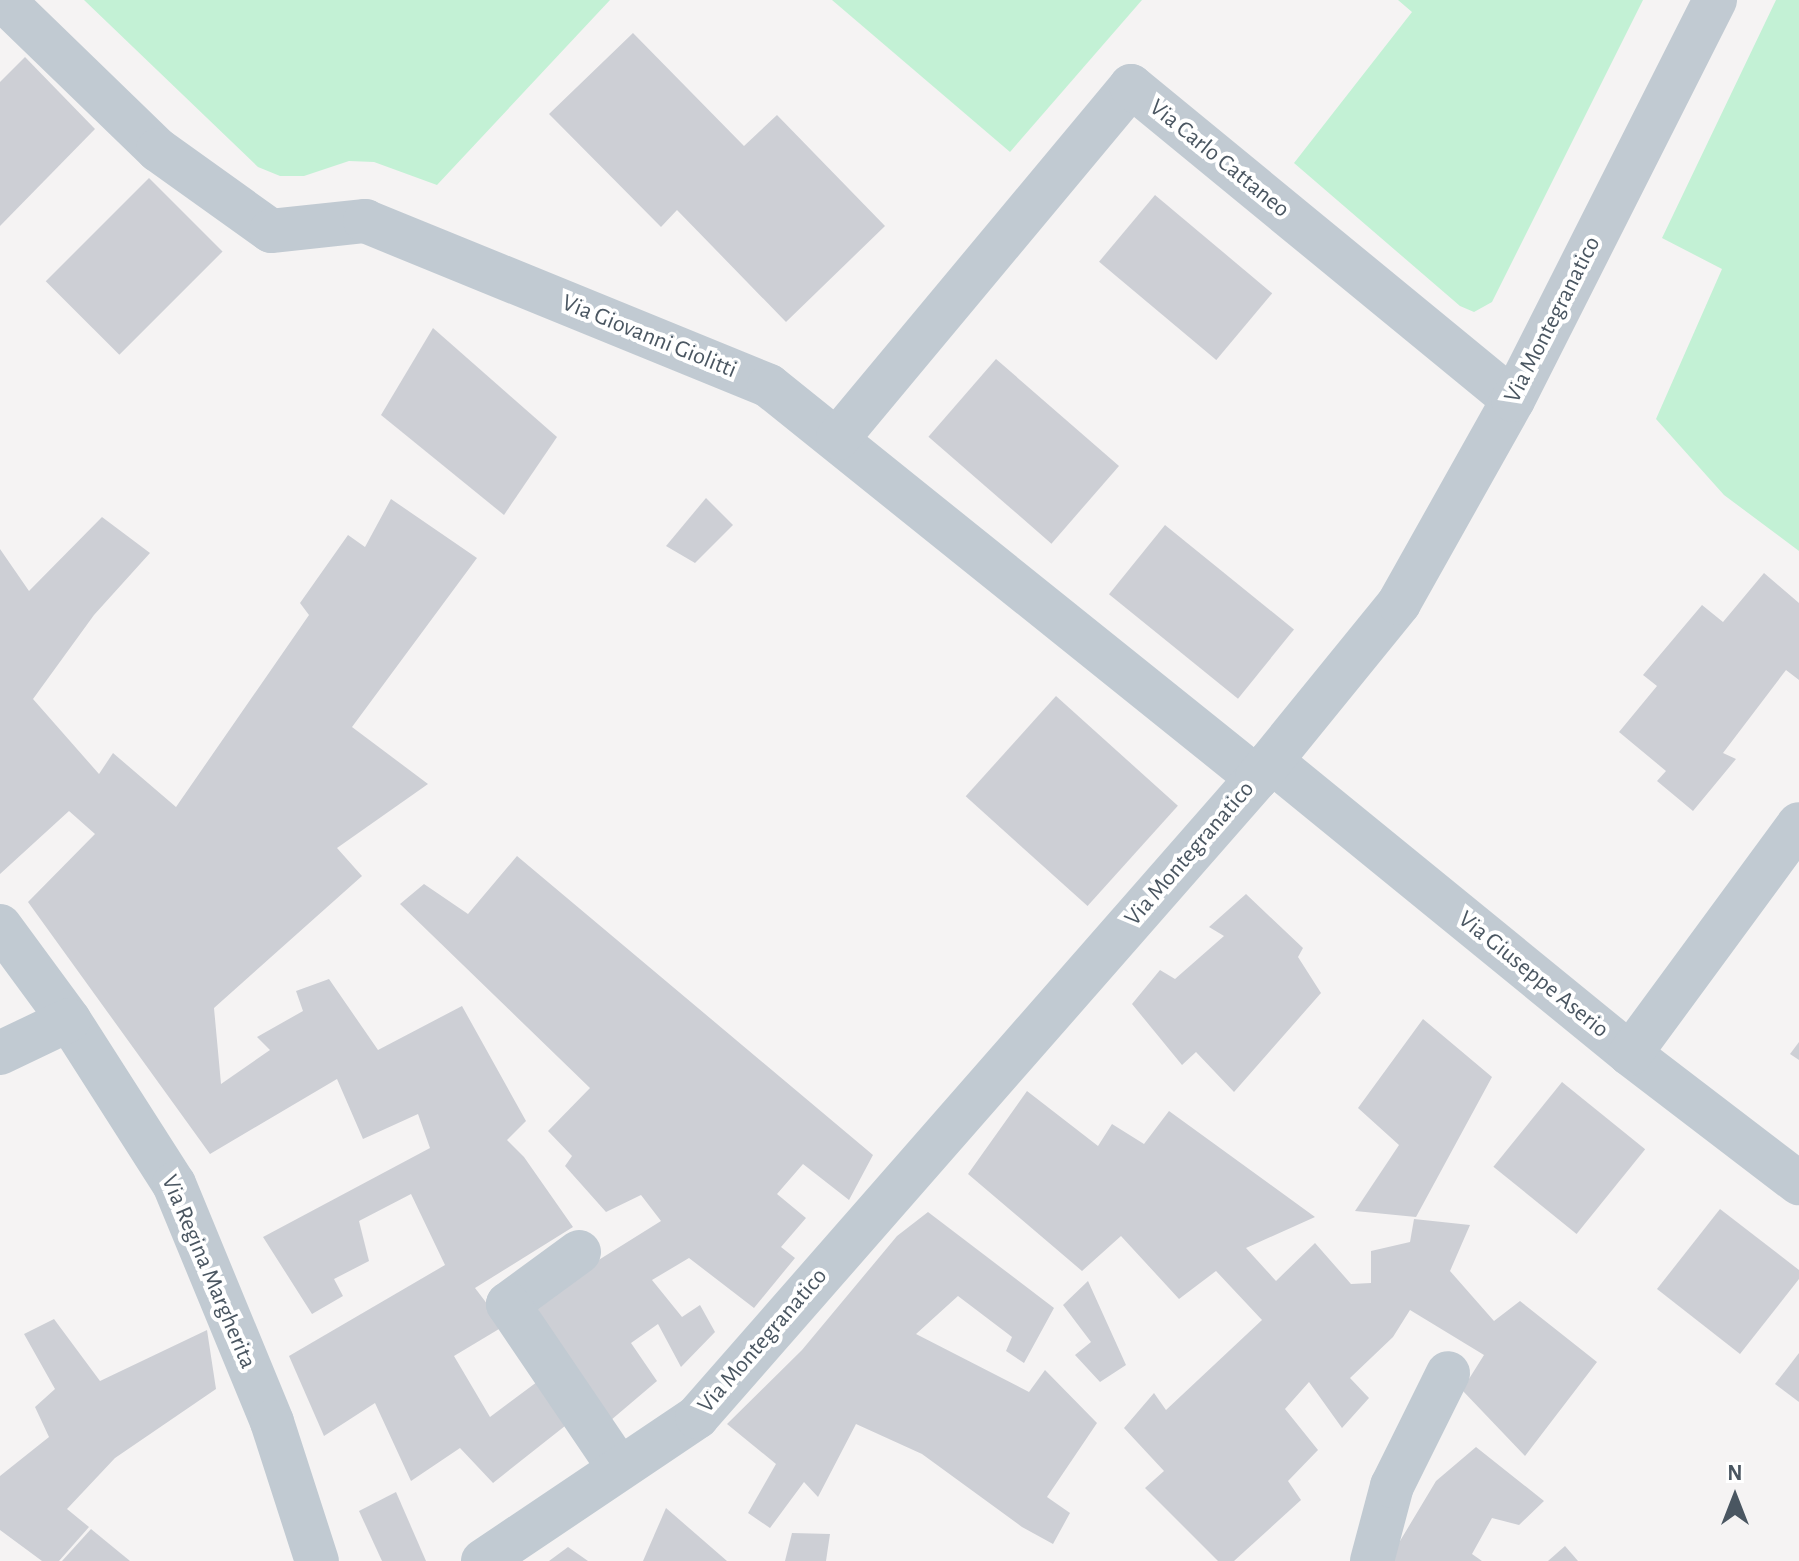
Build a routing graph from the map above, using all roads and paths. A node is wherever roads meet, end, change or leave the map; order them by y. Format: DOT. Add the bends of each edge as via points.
graph roads {
  1 [pos="3,0"];
  2 [pos="1715,0"];
  3 [pos="1513,400"];
  4 [pos="838,438"];
  5 [pos="1264,770"];
  6 [pos="1799,824"];
  7 [pos="0,926"];
  8 [pos="69,1020"];
  9 [pos="0,1053"];
  10 [pos="1630,1054"];
  11 [pos="1799,1183"];
  12 [pos="579,1252"];
  13 [pos="1448,1373"];
  14 [pos="619,1468"];
  15 [pos="317,1561"];
  16 [pos="483,1561"];
  17 [pos="1372,1561"];
  1 -- 4 [label="street, Via Giovanni Giolitti" via="158,150 271,231 365,221 769,386"];
  2 -- 3 [label="street, Via Montegranatico"];
  3 -- 4 [label="street, Via Carlo Cattaneo" via="1131,86"];
  3 -- 5 [label="street, Via Montegranatico" via="1399,603"];
  4 -- 5 [label="street, Via Giovanni Giolitti"];
  5 -- 10 [label="street, Via Giuseppe Aserio"];
  5 -- 14 [label="street, Via Montegranatico" via="697,1417"];
  6 -- 10 [label="street"];
  7 -- 8 [label="street, Via Regina Margherita"];
  8 -- 9 [label="street"];
  8 -- 15 [label="street, Via Regina Margherita" via="174,1184 272,1422"];
  10 -- 11 [label="street, Via Giuseppe Aserio"];
  12 -- 14 [label="street" via="508,1304"];
  13 -- 17 [label="street" via="1392,1486"];
  14 -- 16 [label="street, Via Montegranatico"];
}
